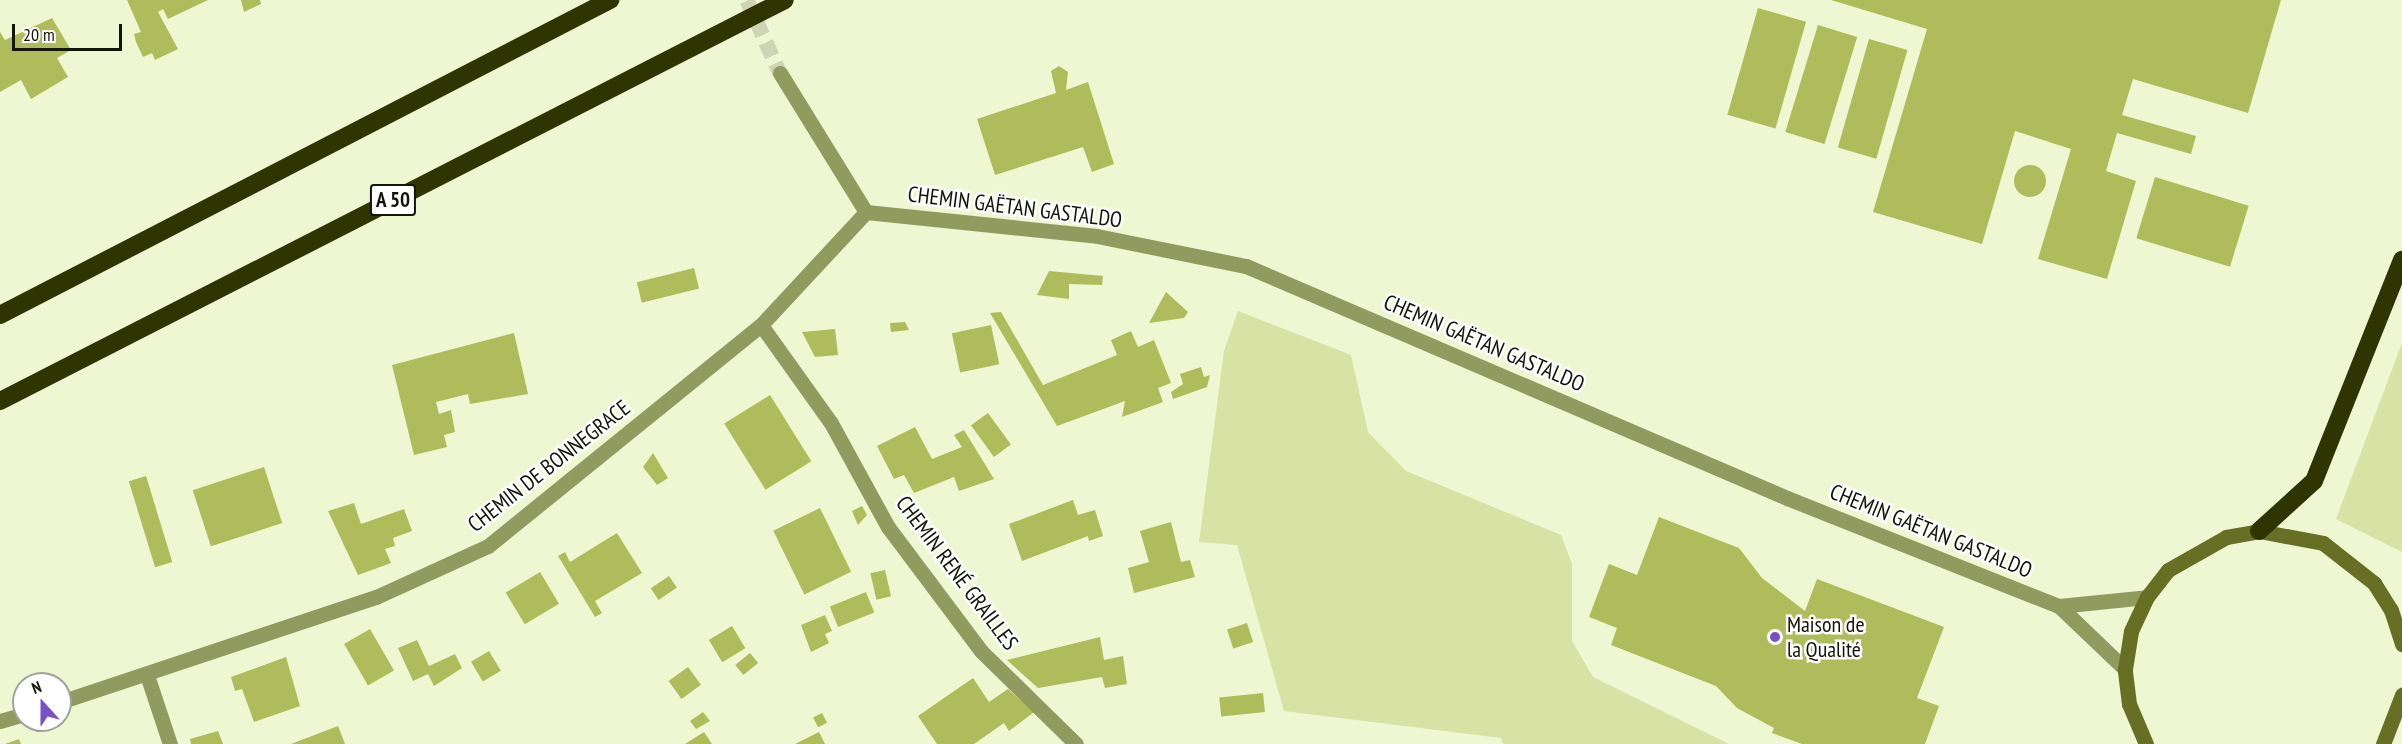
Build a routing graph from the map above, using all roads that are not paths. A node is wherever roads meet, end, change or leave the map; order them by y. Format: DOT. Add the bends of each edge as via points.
graph roads {
  1 [pos="610,0"];
  2 [pos="785,0"];
  3 [pos="780,73"];
  4 [pos="866,213"];
  5 [pos="2402,260"];
  6 [pos="0,315"];
  7 [pos="761,325"];
  8 [pos="0,400"];
  9 [pos="2259,531"];
  10 [pos="2147,597"];
  11 [pos="2059,606"];
  12 [pos="2402,644"];
  13 [pos="2125,669"];
  14 [pos="147,675"];
  15 [pos="72,698"];
  16 [pos="2402,703"];
  17 [pos="170,744"];
  18 [pos="1076,744"];
  19 [pos="2146,744"];
  20 [pos="2383,744"];
  1 -- 6 [label="highway"];
  2 -- 8 [label="highway, A 50"];
  3 -- 4 [label="street"];
  4 -- 7 [label="street, CHEMIN DE BONNEGRACE"];
  4 -- 11 [label="street, CHEMIN GAËTAN GASTALDO" via="1097,236 1246,266 1787,498"];
  5 -- 9 [label="highway" via="2314,481"];
  7 -- 14 [label="street, CHEMIN DE BONNEGRACE" via="488,546 376,597"];
  7 -- 18 [label="street, CHEMIN RENÉ GRAILLES" via="831,423 888,527 974,641"];
  9 -- 10 [label="main road" via="2195,550"];
  9 -- 12 [label="main road" via="2323,543 2351,561 2391,610"];
  10 -- 11 [label="street, CHEMIN GAËTAN GASTALDO"];
  10 -- 13 [label="main road" via="2131,631"];
  11 -- 13 [label="street, CHEMIN GAËTAN GASTALDO"];
  13 -- 19 [label="main road" via="2129,704"];
  14 -- 15 [label="street, CHEMIN DE BONNEGRACE"];
  14 -- 17 [label="street"];
  16 -- 20 [label="main road"];
}
